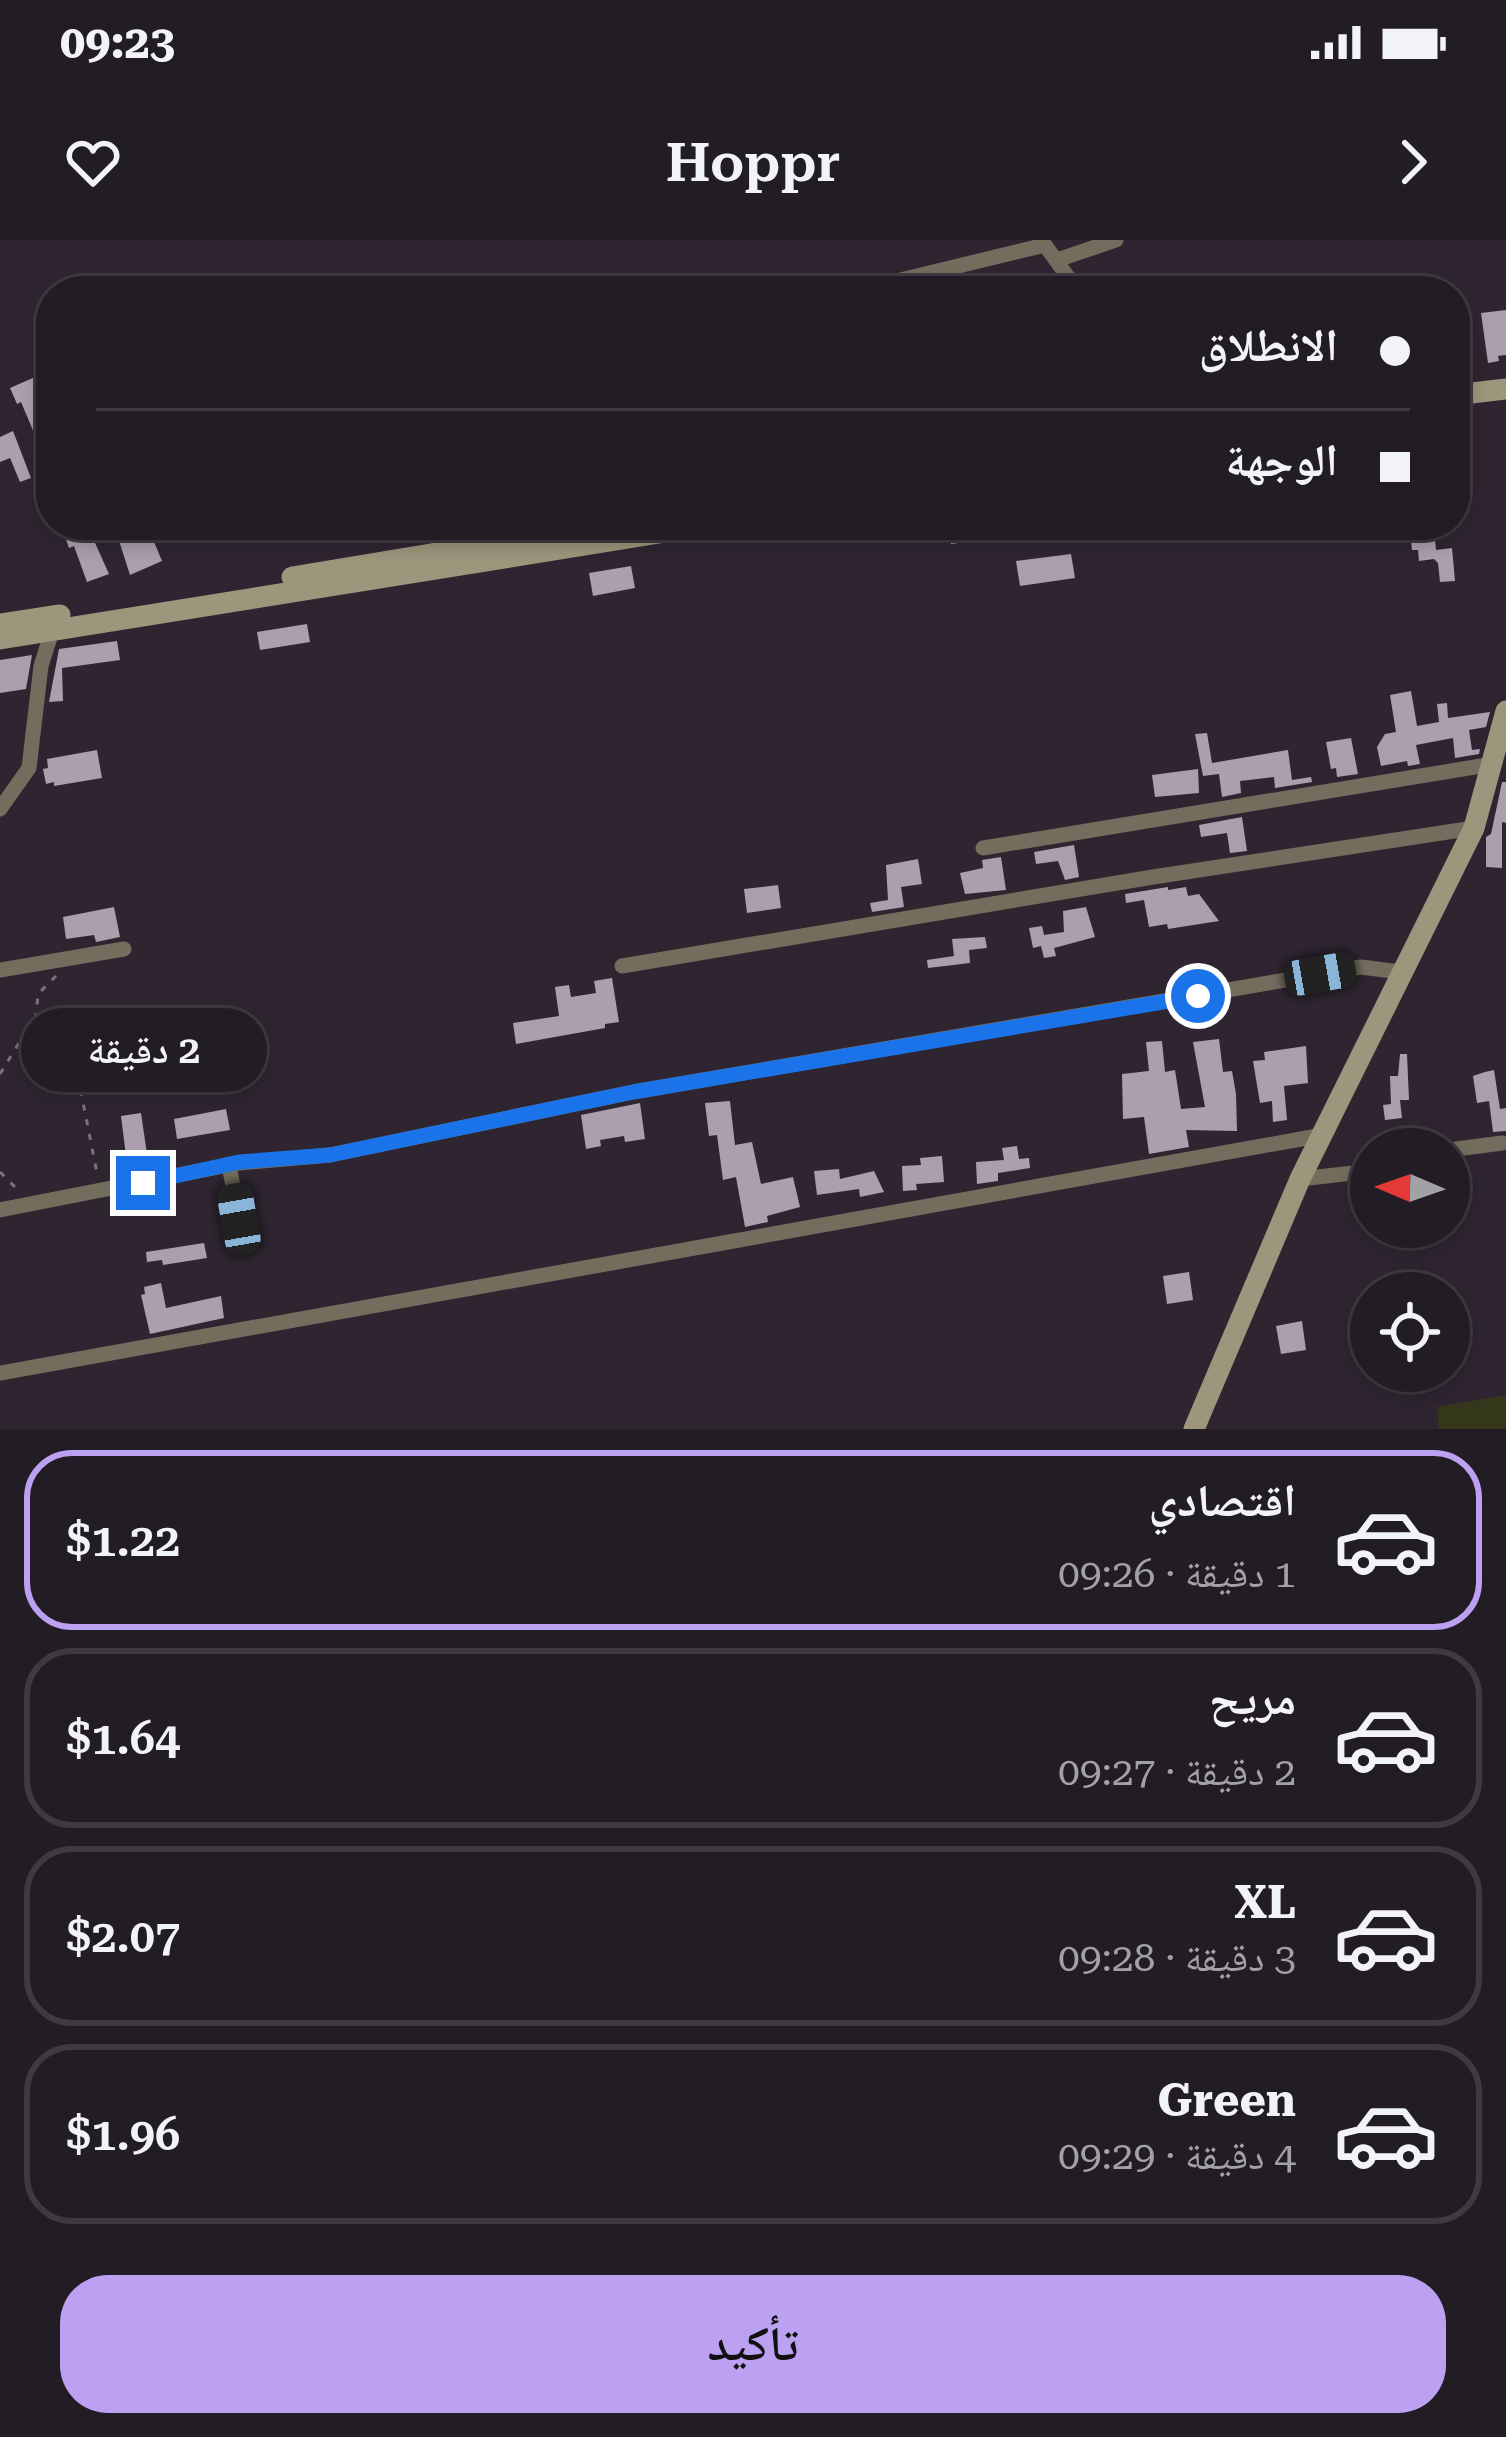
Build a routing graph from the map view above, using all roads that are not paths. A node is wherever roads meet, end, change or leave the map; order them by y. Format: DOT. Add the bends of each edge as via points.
graph roads {
  1 [pos="1116,240"];
  2 [pos="1057,260"];
  3 [pos="917,276"];
  4 [pos="1068,276"];
  5 [pos="1506,389"];
  6 [pos="1470,393"];
  7 [pos="512,540"];
  8 [pos="538,540"];
  9 [pos="481,545"];
  10 [pos="121,613"];
  11 [pos="0,624"];
  12 [pos="52,631"];
  13 [pos="0,639"];
  14 [pos="1506,711"];
  15 [pos="1493,764"];
  16 [pos="0,809"];
  17 [pos="1474,828"];
  18 [pos="983,848"];
  19 [pos="124,949"];
  20 [pos="622,966"];
  21 [pos="0,970"];
  22 [pos="1400,972"];
  23 [pos="1323,1136"];
  24 [pos="1502,1143"];
  25 [pos="1470,1147"];
  26 [pos="230,1165"];
  27 [pos="1350,1174"];
  28 [pos="1300,1179"];
  29 [pos="0,1210"];
  30 [pos="239,1219"];
  31 [pos="0,1373"];
  32 [pos="1194,1429"];
  1 -- 2 [label="street"];
  2 -- 3 [label="street" via="1045,245"];
  2 -- 4 [label="street"];
  5 -- 6 [label="main road"];
  7 -- 9 [label="main road"];
  8 -- 9 [label="main road"];
  9 -- 10 [label="main road"];
  10 -- 11 [label="main road"];
  10 -- 12 [label="main road"];
  12 -- 13 [label="main road"];
  12 -- 16 [label="street" via="29,768"];
  14 -- 15 [label="main road"];
  15 -- 17 [label="main road"];
  15 -- 18 [label="street"];
  17 -- 20 [label="street"];
  17 -- 22 [label="main road"];
  19 -- 21 [label="street"];
  22 -- 23 [label="main road"];
  22 -- 26 [label="street" via="1361,967 633,1092 330,1155"];
  23 -- 28 [label="main road"];
  23 -- 31 [label="street"];
  24 -- 25 [label="street"];
  26 -- 29 [label="street"];
  26 -- 30 [label="street"];
  27 -- 28 [label="street"];
  28 -- 32 [label="main road"];
}
